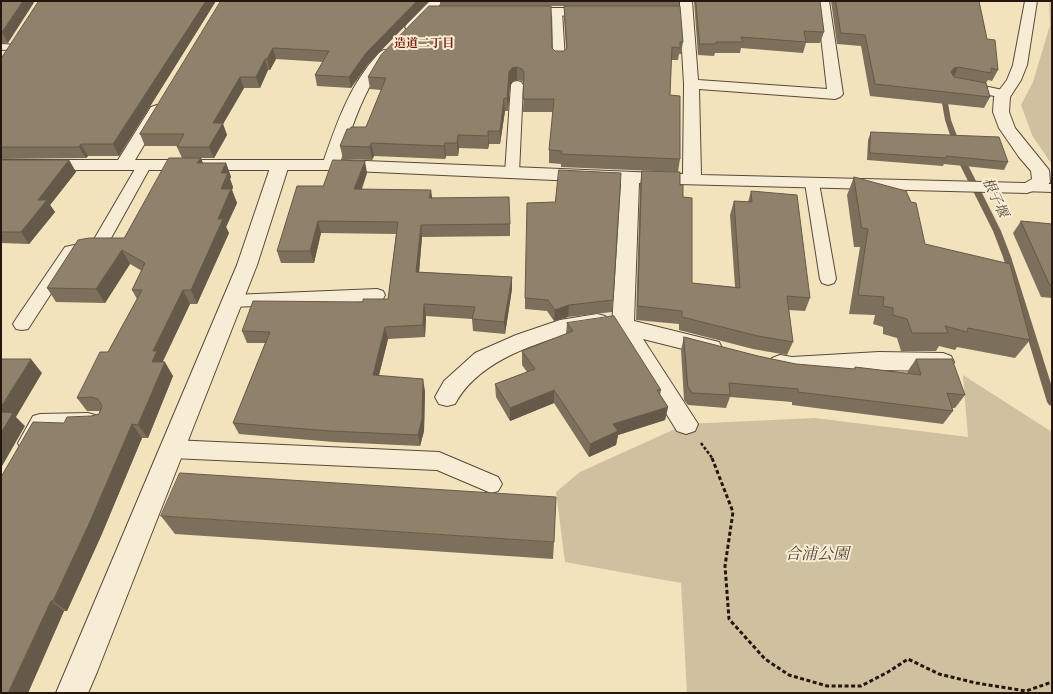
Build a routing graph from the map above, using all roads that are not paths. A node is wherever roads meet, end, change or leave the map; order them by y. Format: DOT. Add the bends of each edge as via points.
graph roads {
  1 [pos="823,1"];
  2 [pos="1031,1"];
  3 [pos="686,6"];
  4 [pos="439,7"];
  5 [pos="511,12"];
  6 [pos="557,12"];
  7 [pos="602,12"];
  8 [pos="640,12"];
  9 [pos="23,34"];
  10 [pos="1,47"];
  11 [pos="15,47"];
  12 [pos="560,60"];
  13 [pos="4,62"];
  14 [pos="691,84"];
  15 [pos="953,84"];
  16 [pos="517,85"];
  17 [pos="1004,94"];
  18 [pos="164,98"];
  19 [pos="124,164"];
  20 [pos="145,164"];
  21 [pos="1,165"];
  22 [pos="280,165"];
  23 [pos="331,165"];
  24 [pos="512,173"];
  25 [pos="630,178"];
  26 [pos="692,180"];
  27 [pos="812,183"];
  28 [pos="1027,188"];
  29 [pos="1052,188"];
  30 [pos="828,279"];
  31 [pos="377,295"];
  32 [pos="232,301"];
  33 [pos="624,322"];
  34 [pos="22,324"];
  35 [pos="730,353"];
  36 [pos="760,360"];
  37 [pos="944,362"];
  38 [pos="447,398"];
  39 [pos="101,420"];
  40 [pos="686,424"];
  41 [pos="172,449"];
  42 [pos="20,456"];
  43 [pos="491,484"];
  44 [pos="72,693"];
  1 -- 14 [label="street" via="835,94"];
  2 -- 17 [label="street" via="1020,65"];
  3 -- 8 [label="street"];
  3 -- 14 [label="street"];
  4 -- 23 [label="street" via="427,12 376,64 360,90"];
  5 -- 6 [label="street"];
  6 -- 7 [label="street"];
  6 -- 12 [label="lane"];
  9 -- 11 [label="street"];
  10 -- 11 [label="lane"];
  11 -- 13 [label="street"];
  14 -- 26 [label="street"];
  15 -- 17 [label="lane"];
  16 -- 24 [label="lane"];
  17 -- 28 [label="street" via="1002,112 1007,128 1040,170 1041,182"];
  18 -- 19 [label="street"];
  19 -- 20 [label="street"];
  19 -- 21 [label="street"];
  20 -- 22 [label="street"];
  20 -- 34 [label="lane" via="100,245 72,252"];
  22 -- 23 [label="street"];
  22 -- 32 [label="street" via="247,265"];
  23 -- 24 [label="street"];
  24 -- 25 [label="street"];
  25 -- 26 [label="street"];
  25 -- 33 [label="street"];
  26 -- 27 [label="street"];
  27 -- 28 [label="street"];
  27 -- 30 [label="lane"];
  28 -- 29 [label="lane"];
  31 -- 32 [label="lane"];
  32 -- 41 [label="street"];
  33 -- 35 [label="street"];
  33 -- 38 [label="street" via="568,326 524,341 483,359 452,387"];
  33 -- 40 [label="street"];
  36 -- 37 [label="street" via="792,366"];
  39 -- 42 [label="lane" via="40,422"];
  41 -- 43 [label="lane" via="439,461"];
  41 -- 44 [label="street"];
}
